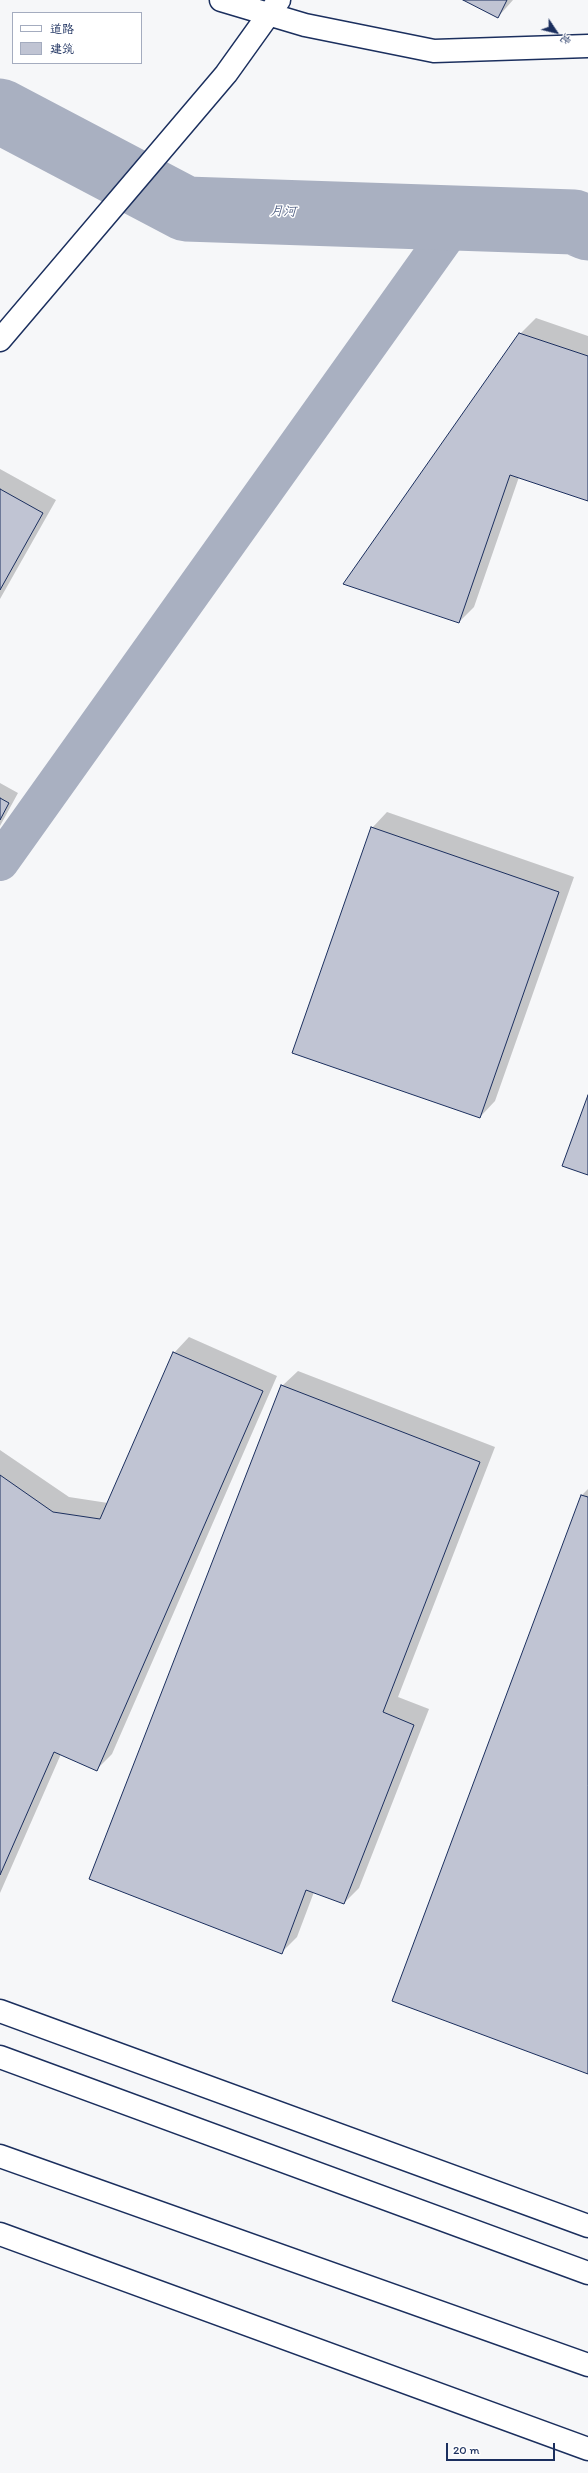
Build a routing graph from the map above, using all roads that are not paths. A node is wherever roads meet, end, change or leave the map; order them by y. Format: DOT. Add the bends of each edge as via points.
graph roads {
  1 [pos="221,0"];
  2 [pos="274,7"];
  3 [pos="588,46"];
  4 [pos="0,340"];
  5 [pos="0,2011"];
  6 [pos="0,2057"];
  7 [pos="0,2156"];
  8 [pos="0,2222"];
  9 [pos="588,2226"];
  10 [pos="8,2237"];
  11 [pos="588,2272"];
  12 [pos="588,2366"];
  13 [pos="588,2449"];
  1 -- 2 [label="main road"];
  2 -- 3 [label="main road" via="305,25 434,51"];
  2 -- 4 [label="main road" via="226,74"];
  5 -- 9 [label="main road"];
  6 -- 11 [label="main road"];
  7 -- 12 [label="main road"];
  8 -- 10 [label="main road"];
  10 -- 13 [label="main road"];
}
